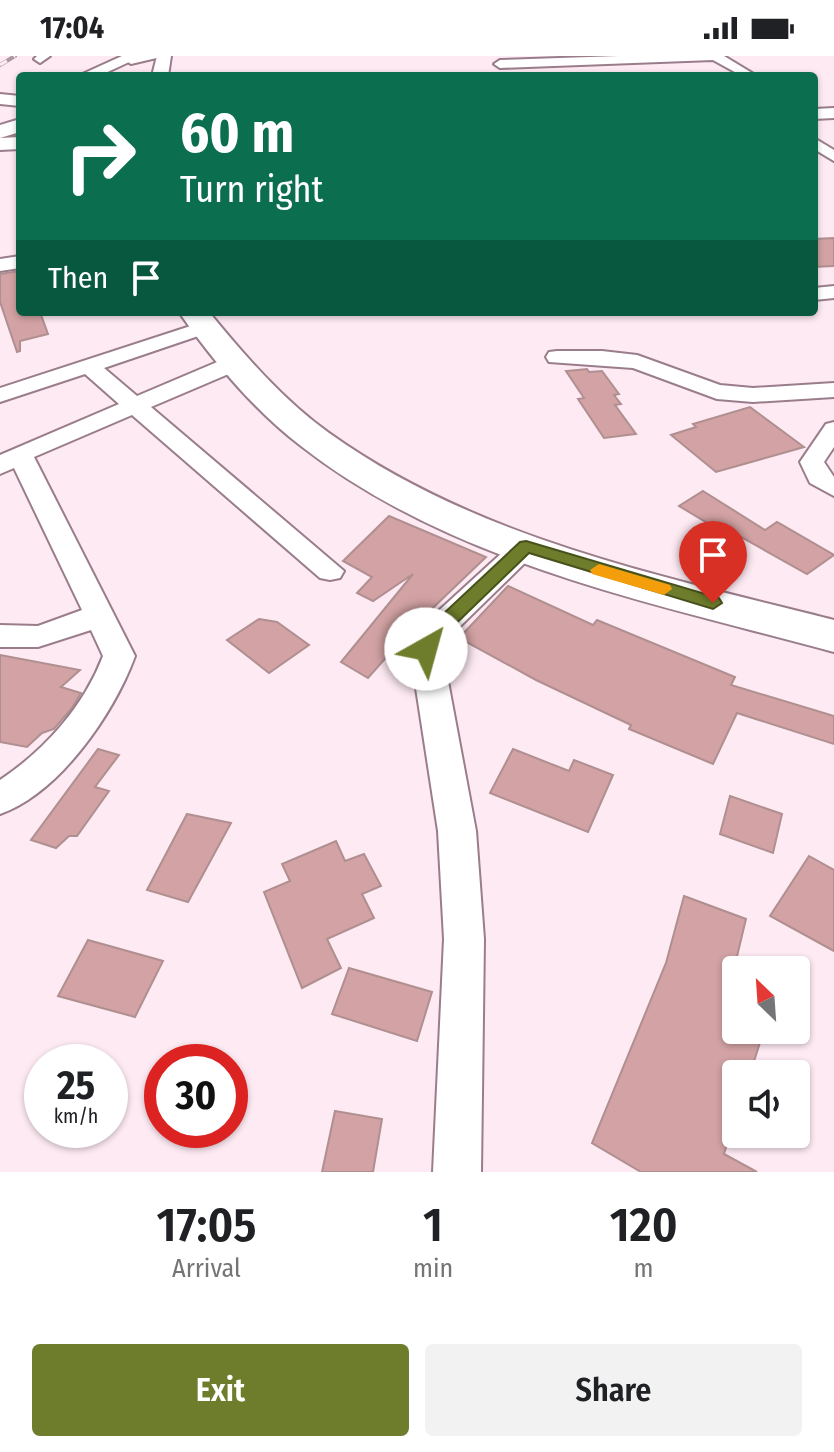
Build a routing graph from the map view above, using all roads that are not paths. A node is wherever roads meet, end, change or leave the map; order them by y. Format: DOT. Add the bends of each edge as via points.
graph roads {
  1 [pos="162,56"];
  2 [pos="714,56"];
  3 [pos="128,57"];
  4 [pos="500,64"];
  5 [pos="82,72"];
  6 [pos="95,72"];
  7 [pos="744,72"];
  8 [pos="205,317"];
  9 [pos="557,357"];
  10 [pos="237,362"];
  11 [pos="88,366"];
  12 [pos="834,390"];
  13 [pos="0,395"];
  14 [pos="134,407"];
  15 [pos="834,429"];
  16 [pos="10,460"];
  17 [pos="834,488"];
  18 [pos="526,546"];
  19 [pos="330,571"];
  20 [pos="834,614"];
  21 [pos="99,615"];
  22 [pos="0,636"];
  23 [pos="834,636"];
  24 [pos="0,799"];
  25 [pos="457,1172"];
  1 -- 3 [label="street"];
  2 -- 4 [label="street"];
  2 -- 7 [label="street"];
  3 -- 5 [label="main road"];
  3 -- 6 [label="main road"];
  8 -- 10 [label="highway"];
  8 -- 11 [label="street"];
  8 -- 20 [label="highway" via="306,407 388,467 441,495 510,525 597,552"];
  9 -- 12 [label="street" via="637,362 717,392"];
  10 -- 14 [label="street"];
  10 -- 18 [label="highway" via="281,412 358,469 468,525"];
  11 -- 13 [label="street"];
  11 -- 14 [label="street"];
  14 -- 16 [label="street"];
  14 -- 19 [label="street"];
  15 -- 17 [label="street" via="812,462 819,478"];
  16 -- 21 [label="street"];
  18 -- 23 [label="highway"];
  18 -- 25 [label="street" via="433,634 426,649 457,831 464,939"];
  21 -- 22 [label="street" via="38,637"];
  21 -- 24 [label="street" via="119,656 114,674 91,715 21,786"];
}
